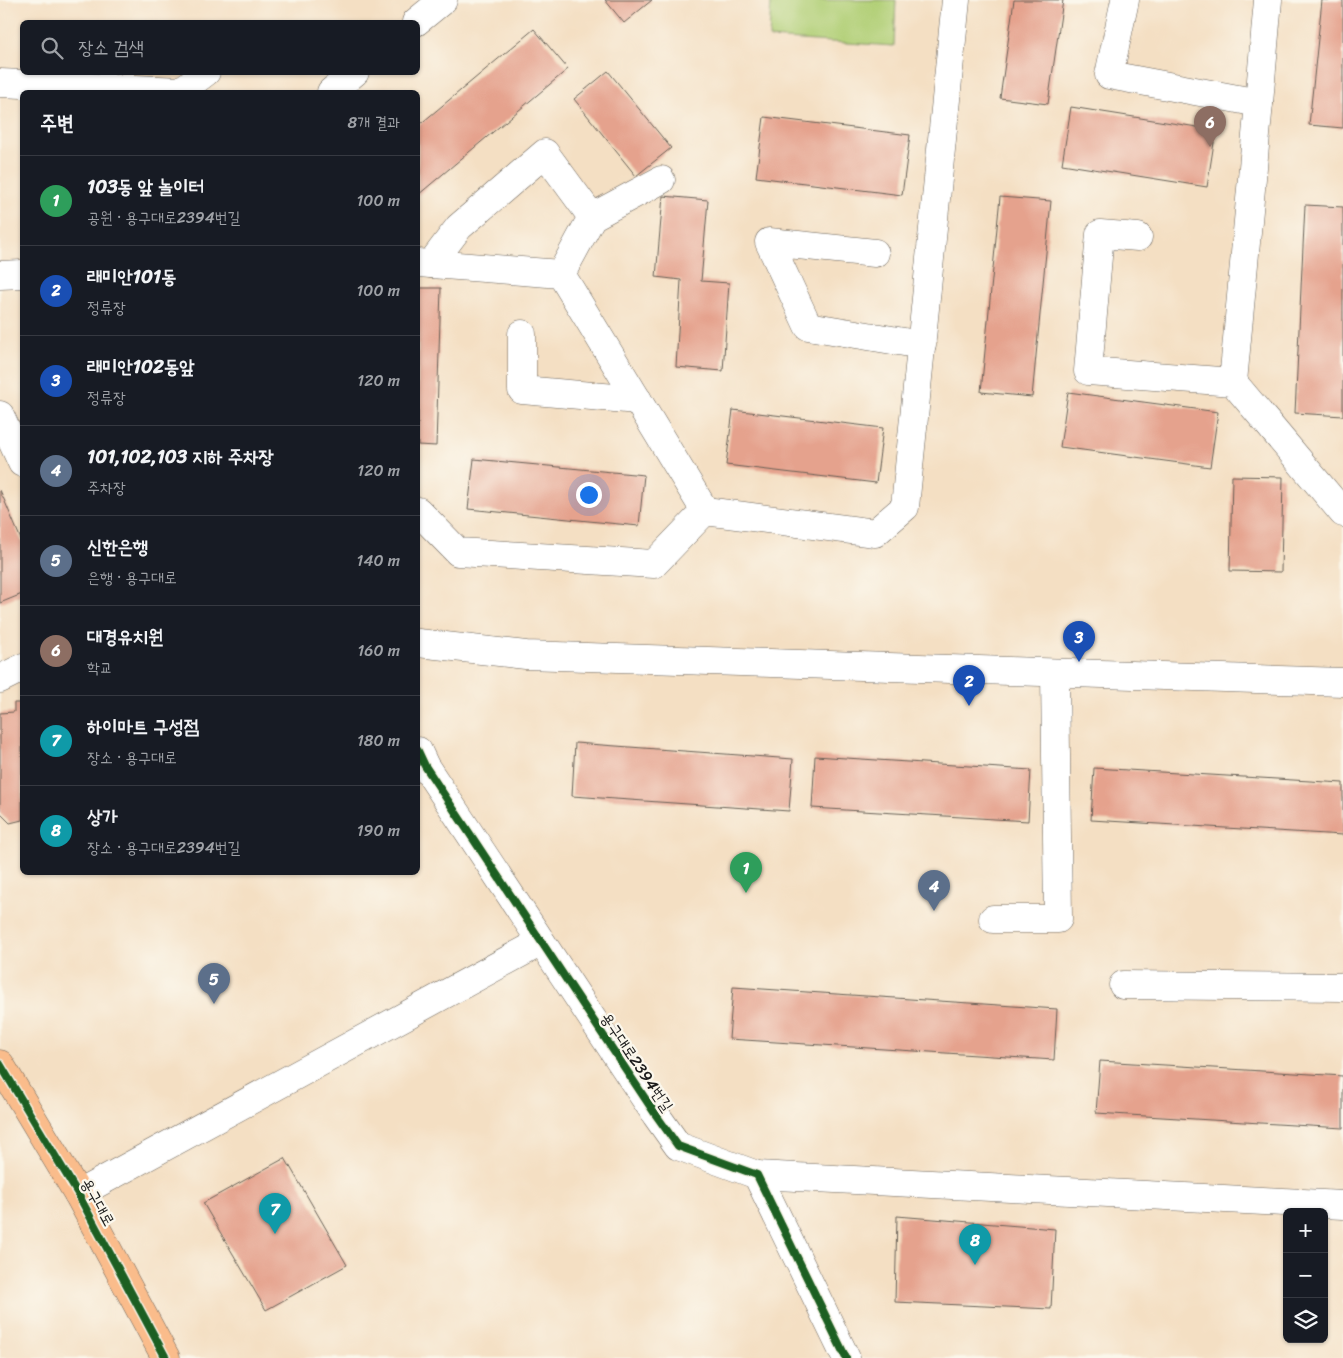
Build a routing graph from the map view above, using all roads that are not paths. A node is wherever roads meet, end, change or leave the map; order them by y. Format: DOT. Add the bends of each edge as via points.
graph roads {
  1 [pos="443,0"];
  2 [pos="956,0"];
  3 [pos="1125,0"];
  4 [pos="1268,0"];
  5 [pos="418,20"];
  6 [pos="202,75"];
  7 [pos="351,75"];
  8 [pos="0,83"];
  9 [pos="158,90"];
  10 [pos="182,90"];
  11 [pos="332,90"];
  12 [pos="1259,103"];
  13 [pos="661,180"];
  14 [pos="592,217"];
  15 [pos="1138,237"];
  16 [pos="875,253"];
  17 [pos="424,263"];
  18 [pos="20,274"];
  19 [pos="561,274"];
  20 [pos="0,275"];
  21 [pos="522,334"];
  22 [pos="922,345"];
  23 [pos="1233,382"];
  24 [pos="638,400"];
  25 [pos="0,415"];
  26 [pos="20,459"];
  27 [pos="705,511"];
  28 [pos="420,513"];
  29 [pos="1343,513"];
  30 [pos="420,643"];
  31 [pos="20,669"];
  32 [pos="1055,673"];
  33 [pos="0,679"];
  34 [pos="1343,682"];
  35 [pos="420,755"];
  36 [pos="993,919"];
  37 [pos="541,942"];
  38 [pos="1123,985"];
  39 [pos="1343,987"];
  40 [pos="0,1064"];
  41 [pos="757,1175"];
  42 [pos="78,1194"];
  43 [pos="1343,1205"];
  44 [pos="160,1355"];
  45 [pos="846,1358"];
  1 -- 5 [label="street"];
  2 -- 22 [label="street"];
  3 -- 12 [label="street" via="1109,75"];
  4 -- 12 [label="street"];
  6 -- 10 [label="street"];
  7 -- 11 [label="street"];
  8 -- 9 [label="street"];
  12 -- 23 [label="street"];
  13 -- 14 [label="street"];
  14 -- 17 [label="street" via="545,154 459,227"];
  14 -- 19 [label="street"];
  15 -- 23 [label="street" via="1100,234 1088,370"];
  16 -- 22 [label="street" via="769,242 808,326"];
  17 -- 19 [label="street"];
  18 -- 20 [label="street"];
  19 -- 24 [label="street"];
  21 -- 24 [label="street" via="522,390"];
  22 -- 27 [label="street" via="905,507 875,533"];
  23 -- 29 [label="street"];
  24 -- 27 [label="street"];
  25 -- 26 [label="street"];
  27 -- 28 [label="street" via="654,564 458,552"];
  30 -- 32 [label="street" via="526,655"];
  31 -- 33 [label="street"];
  32 -- 34 [label="street"];
  32 -- 36 [label="street" via="1058,919"];
  35 -- 37 [label="street, 용구대로2394번길"];
  37 -- 41 [label="street, 용구대로2394번길" via="678,1146"];
  37 -- 42 [label="street"];
  38 -- 39 [label="street"];
  40 -- 42 [label="main road, 용구대로"];
  41 -- 43 [label="street, 용구대로2394번길"];
  41 -- 45 [label="street"];
  42 -- 44 [label="main road, 용구대로"];
}
